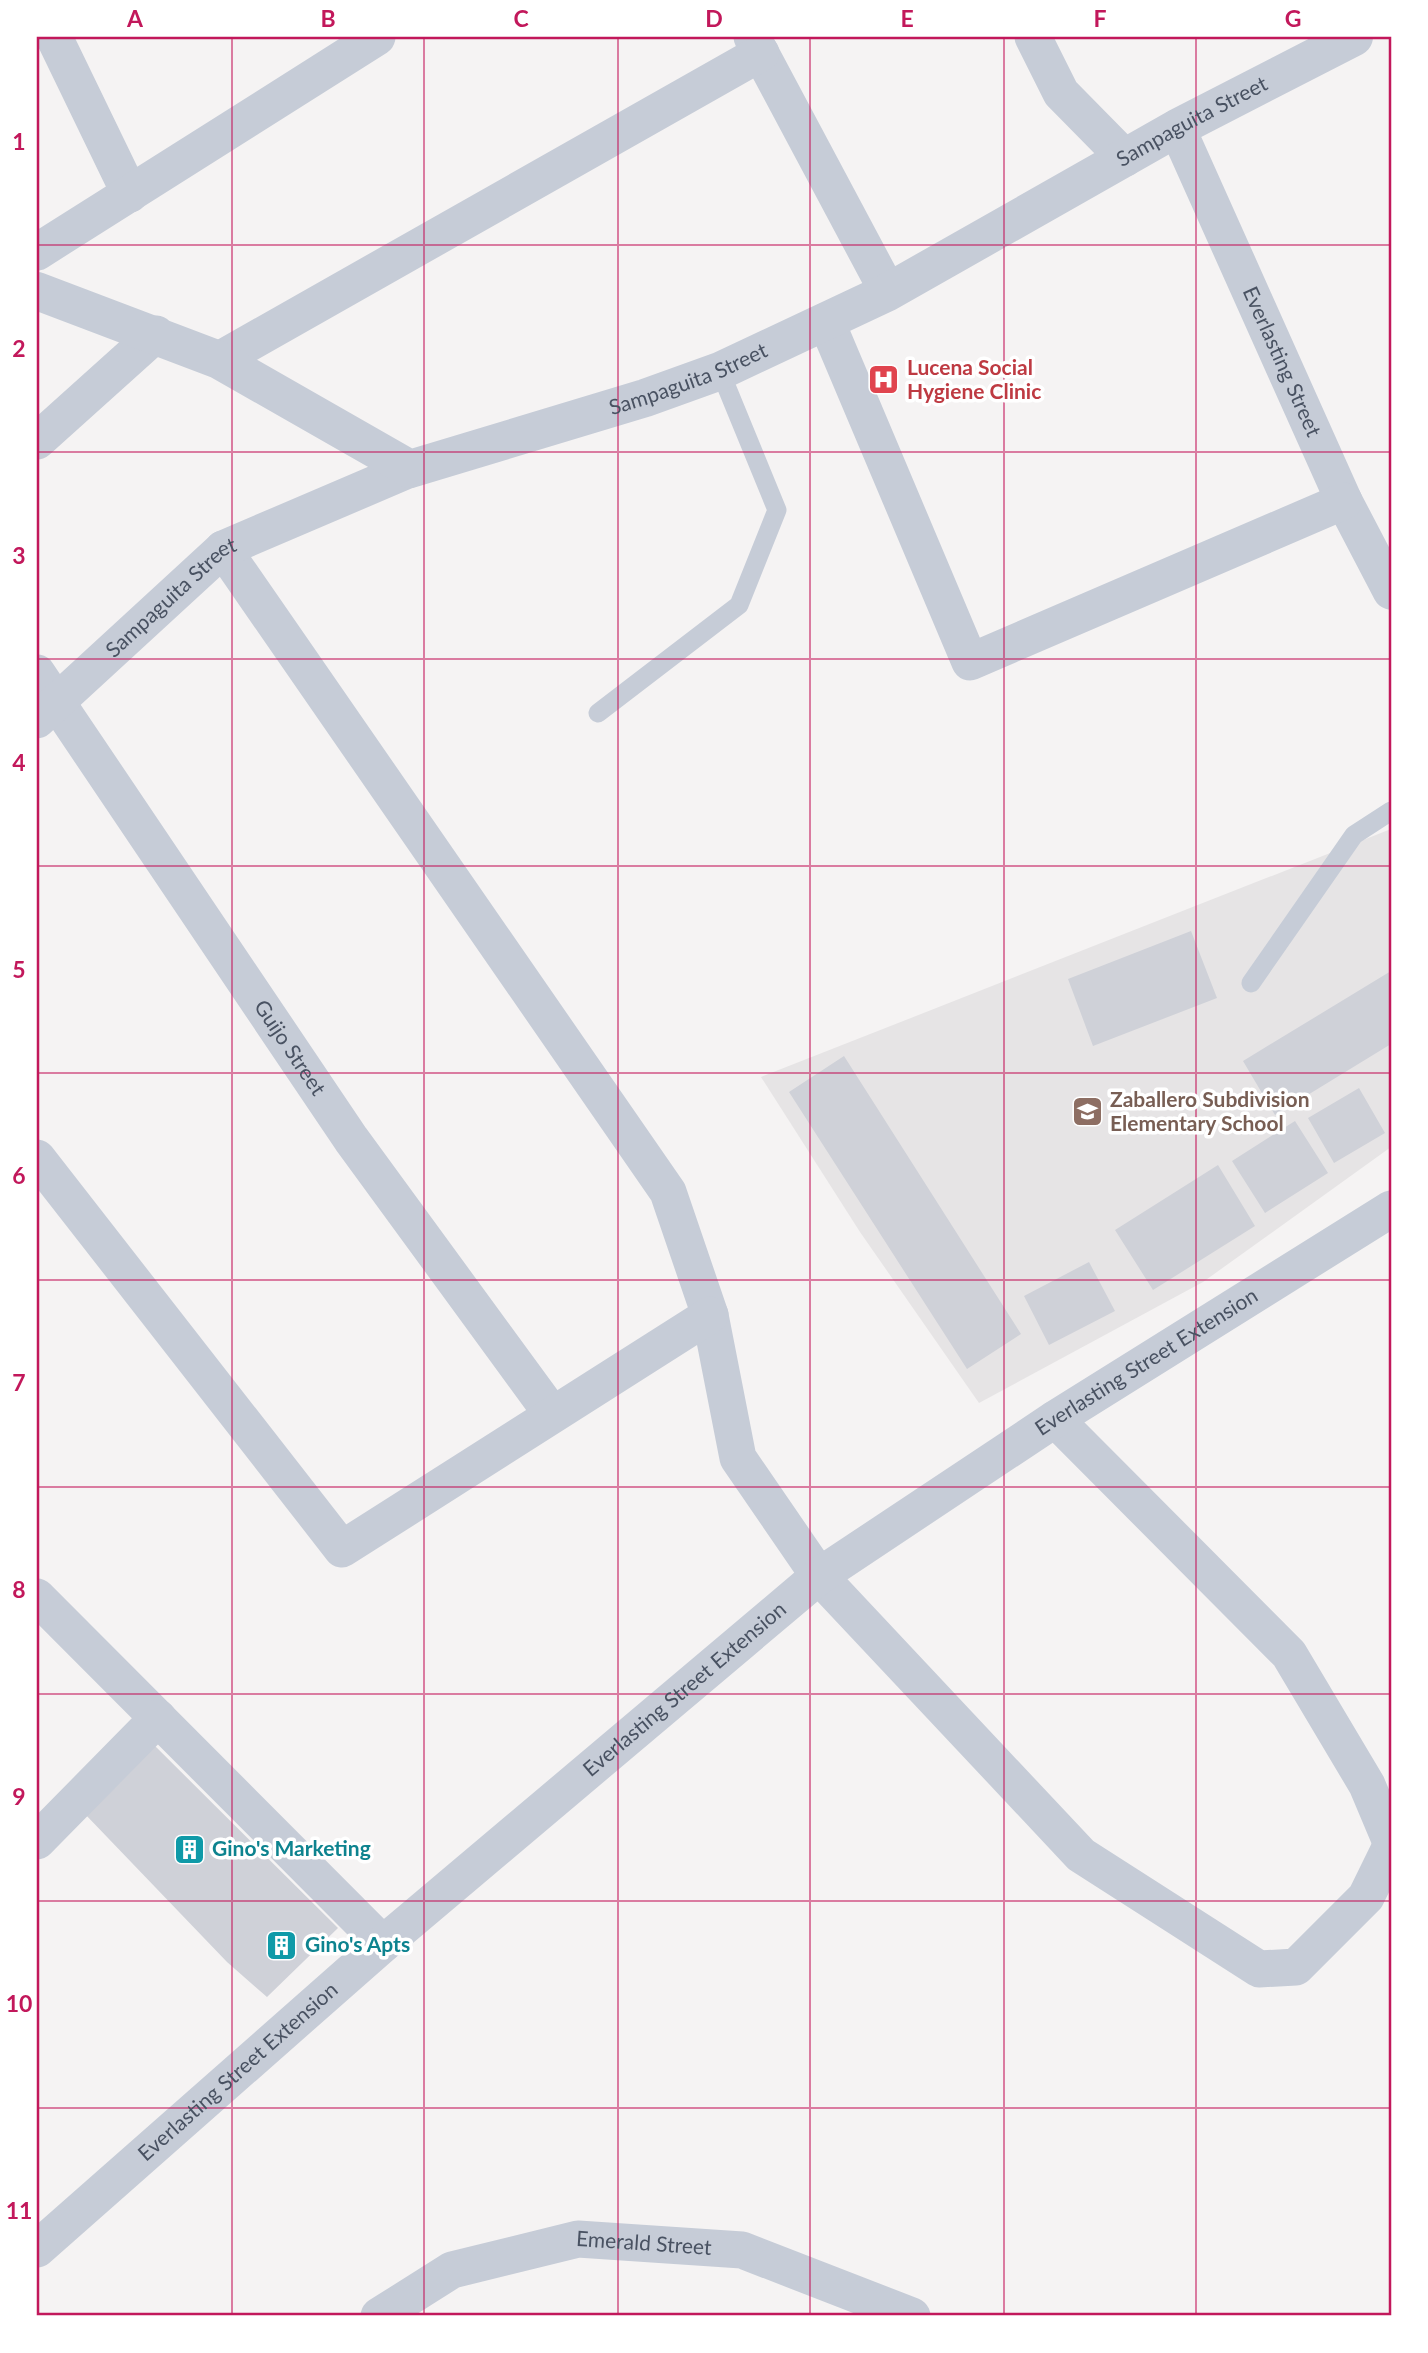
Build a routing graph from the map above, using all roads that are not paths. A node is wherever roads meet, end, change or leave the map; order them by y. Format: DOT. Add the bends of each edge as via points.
graph roads {
  1 [pos="54,37"];
  2 [pos="377,37"];
  3 [pos="1033,37"];
  4 [pos="1354,37"];
  5 [pos="757,45"];
  6 [pos="1177,128"];
  7 [pos="1125,158"];
  8 [pos="130,194"];
  9 [pos="37,252"];
  10 [pos="37,291"];
  11 [pos="888,292"];
  12 [pos="826,321"];
  13 [pos="156,334"];
  14 [pos="219,360"];
  15 [pos="720,371"];
  16 [pos="37,442"];
  17 [pos="410,469"];
  18 [pos="1344,500"];
  19 [pos="223,549"];
  20 [pos="1382,550"];
  21 [pos="1391,591"];
  22 [pos="44,698"];
  23 [pos="598,713"];
  24 [pos="1391,811"];
  25 [pos="1251,983"];
  26 [pos="37,1158"];
  27 [pos="1391,1209"];
  28 [pos="710,1315"];
  29 [pos="552,1414"];
  30 [pos="1055,1419"];
  31 [pos="819,1576"];
  32 [pos="37,1597"];
  33 [pos="158,1717"];
  34 [pos="37,1841"];
  35 [pos="1388,1863"];
  36 [pos="383,1944"];
  37 [pos="37,2249"];
  38 [pos="379,2316"];
  39 [pos="912,2316"];
  1 -- 8 [label="street"];
  2 -- 8 [label="street"];
  3 -- 7 [label="street" via="1061,93"];
  4 -- 6 [label="street, Sampaguita Street"];
  5 -- 11 [label="street"];
  5 -- 14 [label="street"];
  6 -- 7 [label="street, Sampaguita Street"];
  6 -- 18 [label="street, Everlasting Street"];
  7 -- 11 [label="street, Sampaguita Street"];
  8 -- 9 [label="street"];
  10 -- 13 [label="street"];
  11 -- 12 [label="street, Sampaguita Street"];
  12 -- 15 [label="street, Sampaguita Street"];
  12 -- 18 [label="street" via="970,662"];
  13 -- 14 [label="street"];
  13 -- 16 [label="street"];
  14 -- 17 [label="street"];
  15 -- 17 [label="street, Sampaguita Street"];
  15 -- 23 [label="lane" via="777,510 739,605"];
  17 -- 19 [label="street, Sampaguita Street"];
  18 -- 20 [label="street, Everlasting Street"];
  19 -- 22 [label="street, Sampaguita Street"];
  19 -- 28 [label="street" via="668,1192"];
  20 -- 21 [label="street, Everlasting Street"];
  22 -- 29 [label="street, Guijo Street" via="351,1139"];
  24 -- 25 [label="lane" via="1354,835"];
  26 -- 29 [label="street" via="342,1549"];
  27 -- 30 [label="street, Everlasting Street Extension"];
  28 -- 29 [label="street"];
  28 -- 31 [label="street" via="738,1458"];
  30 -- 31 [label="street, Everlasting Street Extension"];
  30 -- 35 [label="street" via="1289,1654 1367,1785"];
  31 -- 35 [label="street" via="1081,1855 1259,1969 1296,1966 1366,1897"];
  31 -- 36 [label="street, Everlasting Street Extension"];
  32 -- 33 [label="street"];
  33 -- 34 [label="street"];
  33 -- 36 [label="street"];
  36 -- 37 [label="street, Everlasting Street Extension"];
  38 -- 39 [label="street, Emerald Street" via="452,2270 578,2239 742,2250"];
}
